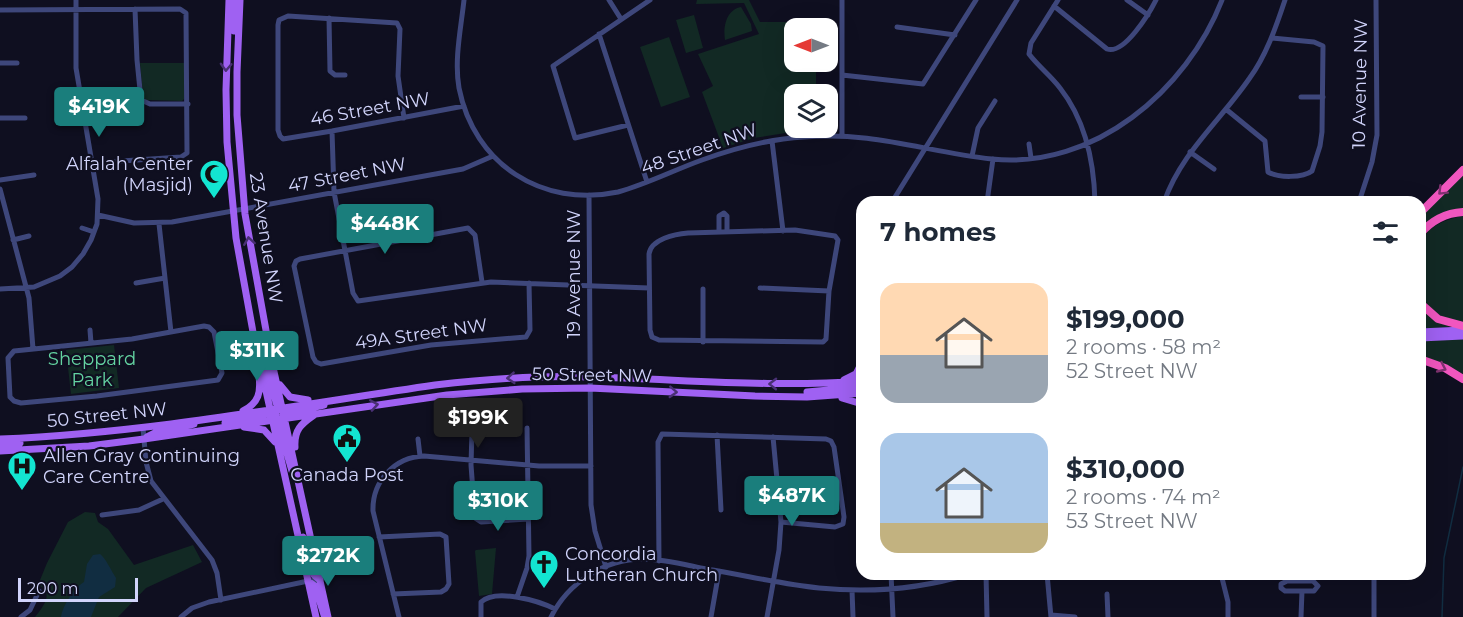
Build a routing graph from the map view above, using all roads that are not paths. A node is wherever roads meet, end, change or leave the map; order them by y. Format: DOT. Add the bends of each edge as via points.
graph roads {
  1 [pos="76,0"];
  2 [pos="228,0"];
  3 [pos="235,0"];
  4 [pos="464,0"];
  5 [pos="609,0"];
  6 [pos="650,0"];
  7 [pos="842,0"];
  8 [pos="976,0"];
  9 [pos="1017,0"];
  10 [pos="1058,0"];
  11 [pos="1127,0"];
  12 [pos="1148,0"];
  13 [pos="1222,0"];
  14 [pos="1286,0"];
  15 [pos="1377,0"];
  16 [pos="1155,2"];
  17 [pos="241,3"];
  18 [pos="1054,6"];
  19 [pos="139,7"];
  20 [pos="76,9"];
  21 [pos="0,10"];
  22 [pos="1148,15"];
  23 [pos="329,18"];
  24 [pos="621,19"];
  25 [pos="897,27"];
  26 [pos="599,34"];
  27 [pos="954,35"];
  28 [pos="1272,38"];
  29 [pos="0,63"];
  30 [pos="17,63"];
  31 [pos="237,63"];
  32 [pos="345,75"];
  33 [pos="842,75"];
  34 [pos="1301,97"];
  35 [pos="1323,98"];
  36 [pos="995,101"];
  37 [pos="188,104"];
  38 [pos="464,106"];
  39 [pos="1227,110"];
  40 [pos="25,117"];
  41 [pos="0,118"];
  42 [pos="404,118"];
  43 [pos="628,125"];
  44 [pos="332,131"];
  45 [pos="842,135"];
  46 [pos="772,141"];
  47 [pos="1088,143"];
  48 [pos="1029,144"];
  49 [pos="926,147"];
  50 [pos="1190,152"];
  51 [pos="492,156"];
  52 [pos="972,156"];
  53 [pos="1031,158"];
  54 [pos="993,159"];
  55 [pos="92,163"];
  56 [pos="1214,169"];
  57 [pos="1463,170"];
  58 [pos="34,175"];
  59 [pos="0,180"];
  60 [pos="647,182"];
  61 [pos="0,189"];
  62 [pos="334,192"];
  63 [pos="589,195"];
  64 [pos="896,196"];
  65 [pos="988,196"];
  66 [pos="1095,196"];
  67 [pos="1166,196"];
  68 [pos="1361,196"];
  69 [pos="1426,207"];
  70 [pos="244,209"];
  71 [pos="233,211"];
  72 [pos="1463,212"];
  73 [pos="98,215"];
  74 [pos="159,224"];
  75 [pos="9,225"];
  76 [pos="0,226"];
  77 [pos="82,228"];
  78 [pos="1426,229"];
  79 [pos="728,231"];
  80 [pos="783,231"];
  81 [pos="94,232"];
  82 [pos="719,232"];
  83 [pos="29,236"];
  84 [pos="13,240"];
  85 [pos="345,250"];
  86 [pos="165,278"];
  87 [pos="482,282"];
  88 [pos="136,283"];
  89 [pos="529,283"];
  90 [pos="589,285"];
  91 [pos="26,288"];
  92 [pos="649,288"];
  93 [pos="760,288"];
  94 [pos="0,289"];
  95 [pos="703,289"];
  96 [pos="829,291"];
  97 [pos="1426,308"];
  98 [pos="1463,328"];
  99 [pos="90,330"];
  100 [pos="253,331"];
  101 [pos="1426,331"];
  102 [pos="171,332"];
  103 [pos="1463,336"];
  104 [pos="1426,338"];
  105 [pos="703,342"];
  106 [pos="91,343"];
  107 [pos="33,349"];
  108 [pos="1426,361"];
  109 [pos="856,373"];
  110 [pos="590,377"];
  111 [pos="1463,379"];
  112 [pos="277,381"];
  113 [pos="856,381"];
  114 [pos="831,383"];
  115 [pos="590,388"];
  116 [pos="856,388"];
  117 [pos="856,393"];
  118 [pos="830,395"];
  119 [pos="355,396"];
  120 [pos="794,397"];
  121 [pos="324,400"];
  122 [pos="856,402"];
  123 [pos="238,414"];
  124 [pos="278,414"];
  125 [pos="316,414"];
  126 [pos="216,417"];
  127 [pos="239,425"];
  128 [pos="143,428"];
  129 [pos="527,428"];
  130 [pos="472,430"];
  131 [pos="194,432"];
  132 [pos="717,435"];
  133 [pos="61,436"];
  134 [pos="774,437"];
  135 [pos="0,439"];
  136 [pos="144,439"];
  137 [pos="418,439"];
  138 [pos="1,450"];
  139 [pos="280,454"];
  140 [pos="420,456"];
  141 [pos="294,460"];
  142 [pos="472,460"];
  143 [pos="527,465"];
  144 [pos="591,466"];
  145 [pos="302,498"];
  146 [pos="163,499"];
  147 [pos="721,510"];
  148 [pos="102,515"];
  149 [pos="528,519"];
  150 [pos="295,520"];
  151 [pos="781,522"];
  152 [pos="379,537"];
  153 [pos="659,561"];
  154 [pos="606,567"];
  155 [pos="719,571"];
  156 [pos="320,580"];
  157 [pos="891,580"];
  158 [pos="946,580"];
  159 [pos="986,580"];
  160 [pos="1048,580"];
  161 [pos="1222,580"];
  162 [pos="1374,580"];
  163 [pos="308,581"];
  164 [pos="773,581"];
  165 [pos="892,589"];
  166 [pos="852,590"];
  167 [pos="39,591"];
  168 [pos="1302,591"];
  169 [pos="393,594"];
  170 [pos="1107,594"];
  171 [pos="517,597"];
  172 [pos="221,600"];
  173 [pos="555,609"];
  174 [pos="1051,616"];
  175 [pos="21,617"];
  176 [pos="181,617"];
  177 [pos="316,617"];
  178 [pos="326,617"];
  179 [pos="399,617"];
  180 [pos="481,617"];
  181 [pos="551,617"];
  182 [pos="711,617"];
  183 [pos="767,617"];
  184 [pos="853,617"];
  185 [pos="893,617"];
  186 [pos="987,617"];
  187 [pos="1075,617"];
  188 [pos="1108,617"];
  189 [pos="1228,617"];
  190 [pos="1301,617"];
  191 [pos="1374,617"];
  1 -- 20 [label="street"];
  2 -- 71 [label="main road, 23 Avenue NW, one-way" via="226,121"];
  3 -- 31 [label="main road"];
  4 -- 38 [label="street, 48 Street NW" via="458,58"];
  5 -- 24 [label="street"];
  6 -- 24 [label="street"];
  7 -- 33 [label="street"];
  8 -- 27 [label="street"];
  9 -- 49 [label="street"];
  10 -- 18 [label="street"];
  11 -- 22 [label="street"];
  12 -- 16 [label="street"];
  13 -- 47 [label="street, 48 Street NW" via="1205,38 1167,88 1130,119"];
  14 -- 28 [label="street"];
  15 -- 68 [label="street, 10 Avenue NW" via="1377,135"];
  16 -- 22 [label="street"];
  17 -- 31 [label="main road, 23 Avenue NW"];
  18 -- 22 [label="street" via="1112,51 1120,48"];
  18 -- 47 [label="street" via="1031,43 1029,54 1070,102"];
  19 -- 20 [label="street"];
  19 -- 37 [label="street" via="185,11"];
  19 -- 37 [label="street" via="140,97 150,104"];
  20 -- 21 [label="street"];
  20 -- 55 [label="street" via="76,68"];
  23 -- 32 [label="street" via="330,71"];
  23 -- 42 [label="street" via="398,24 398,76"];
  23 -- 44 [label="street, 46 Street NW" via="288,16 278,25 278,130 281,138 288,139"];
  24 -- 26 [label="street"];
  25 -- 27 [label="street"];
  26 -- 43 [label="street"];
  26 -- 43 [label="street" via="553,66 575,138"];
  27 -- 33 [label="street" via="925,82 919,85"];
  28 -- 35 [label="street" via="1323,46"];
  28 -- 39 [label="street"];
  29 -- 30 [label="street"];
  31 -- 70 [label="main road, 23 Avenue NW"];
  33 -- 45 [label="street"];
  34 -- 35 [label="street"];
  35 -- 39 [label="street" via="1320,146 1310,173 1268,172 1265,141"];
  36 -- 52 [label="street" via="978,128"];
  37 -- 55 [label="street" via="186,154"];
  38 -- 42 [label="street, 46 Street NW"];
  38 -- 51 [label="street, 48 Street NW"];
  39 -- 50 [label="street"];
  40 -- 41 [label="street"];
  42 -- 44 [label="street, 46 Street NW"];
  43 -- 60 [label="street"];
  44 -- 62 [label="street"];
  45 -- 46 [label="street, 48 Street NW"];
  45 -- 49 [label="street, 48 Street NW"];
  46 -- 60 [label="street, 48 Street NW" via="712,156"];
  46 -- 80 [label="street"];
  47 -- 53 [label="street, 48 Street NW"];
  47 -- 66 [label="street"];
  48 -- 53 [label="street"];
  49 -- 52 [label="street, 48 Street NW"];
  49 -- 64 [label="street"];
  50 -- 56 [label="street"];
  50 -- 67 [label="street"];
  51 -- 62 [label="street, 47 Street NW" via="463,169"];
  51 -- 63 [label="street, 48 Street NW" via="523,180 544,190 568,196"];
  52 -- 54 [label="street, 48 Street NW"];
  53 -- 54 [label="street, 48 Street NW"];
  54 -- 65 [label="street"];
  55 -- 73 [label="street"];
  57 -- 69 [label="highway, one-way"];
  58 -- 59 [label="street"];
  60 -- 63 [label="street, 48 Street NW" via="618,192"];
  61 -- 75 [label="street"];
  62 -- 70 [label="street, 47 Street NW"];
  62 -- 85 [label="street"];
  63 -- 90 [label="street, 19 Avenue NW"];
  70 -- 71 [label="street, 47 Street NW"];
  112 -- 70 [label="main road, 23 Avenue NW, one-way"];
  71 -- 74 [label="street, 47 Street NW"];
  71 -- 100 [label="main road, 23 Avenue NW"];
  72 -- 78 [label="highway" via="1437,219"];
  73 -- 74 [label="street, 47 Street NW"];
  73 -- 81 [label="street"];
  74 -- 86 [label="street"];
  75 -- 76 [label="street"];
  75 -- 84 [label="street"];
  77 -- 81 [label="street"];
  79 -- 80 [label="street"];
  79 -- 82 [label="street"];
  79 -- 82 [label="street" via="727,216 723,213 719,216"];
  80 -- 96 [label="street" via="837,238"];
  81 -- 91 [label="street" via="77,262 54,280"];
  82 -- 92 [label="street" via="680,234 657,242 651,247"];
  83 -- 84 [label="street"];
  84 -- 91 [label="street"];
  85 -- 87 [label="street" via="353,293 363,302"];
  85 -- 87 [label="street" via="466,228 475,234"];
  85 -- 89 [label="street, 49A Street NW" via="295,263 313,357 318,363 431,345 522,338 530,330"];
  86 -- 88 [label="street"];
  86 -- 102 [label="street"];
  87 -- 89 [label="street"];
  89 -- 90 [label="street"];
  90 -- 92 [label="street"];
  90 -- 110 [label="street, 19 Avenue NW"];
  91 -- 94 [label="street"];
  91 -- 107 [label="street"];
  92 -- 105 [label="street" via="652,337"];
  93 -- 96 [label="street"];
  95 -- 105 [label="street"];
  96 -- 105 [label="street" via="823,342"];
  97 -- 98 [label="highway" via="1438,319"];
  98 -- 101 [label="main road"];
  99 -- 106 [label="street"];
  100 -- 123 [label="main road" via="260,393 253,405"];
  100 -- 124 [label="main road, 23 Avenue NW"];
  102 -- 106 [label="street"];
  102 -- 107 [label="street" via="209,327 214,332 221,378 72,399 14,401 9,393 10,353"];
  103 -- 104 [label="main road"];
  106 -- 107 [label="street"];
  108 -- 111 [label="highway, one-way"];
  109 -- 114 [label="main road"];
  114 -- 110 [label="main road, 50 Street NW, one-way"];
  110 -- 115 [label="street, 19 Avenue NW"];
  110 -- 119 [label="main road, 50 Street NW, one-way" via="482,380"];
  112 -- 121 [label="main road" via="290,397"];
  112 -- 124 [label="main road, 23 Avenue NW"];
  113 -- 114 [label="main road, 50 Street NW"];
  115 -- 120 [label="main road, 50 Street NW, one-way"];
  125 -- 115 [label="main road, 50 Street NW, one-way" via="447,395"];
  115 -- 144 [label="street, 19 Avenue NW"];
  116 -- 120 [label="main road"];
  117 -- 118 [label="main road, 50 Street NW"];
  118 -- 120 [label="main road, 50 Street NW"];
  118 -- 122 [label="main road"];
  119 -- 121 [label="main road, 50 Street NW"];
  119 -- 124 [label="main road"];
  121 -- 124 [label="main road, 50 Street NW"];
  123 -- 124 [label="main road, 50 Street NW"];
  123 -- 126 [label="main road, 50 Street NW"];
  124 -- 125 [label="main road, 50 Street NW"];
  124 -- 127 [label="main road, 50 Street NW"];
  124 -- 131 [label="main road"];
  124 -- 139 [label="main road, 23 Avenue NW"];
  124 -- 141 [label="main road, 23 Avenue NW"];
  124 -- 145 [label="main road"];
  125 -- 141 [label="main road" via="297,430"];
  126 -- 128 [label="main road, 50 Street NW"];
  126 -- 136 [label="main road"];
  127 -- 131 [label="main road, 50 Street NW"];
  127 -- 139 [label="main road" via="268,433"];
  128 -- 133 [label="main road, 50 Street NW"];
  128 -- 136 [label="street"];
  129 -- 143 [label="street"];
  130 -- 142 [label="street"];
  131 -- 136 [label="main road, 50 Street NW"];
  132 -- 134 [label="street"];
  132 -- 147 [label="street"];
  132 -- 153 [label="street" via="660,436"];
  133 -- 135 [label="main road, 50 Street NW"];
  133 -- 138 [label="main road"];
  134 -- 151 [label="street"];
  134 -- 151 [label="street" via="831,441 844,517 842,525 835,527"];
  136 -- 138 [label="main road, 50 Street NW"];
  136 -- 146 [label="street" via="147,471"];
  137 -- 140 [label="street"];
  139 -- 150 [label="main road, 23 Avenue NW"];
  140 -- 142 [label="street"];
  140 -- 152 [label="street" via="390,469 375,492 373,506"];
  141 -- 145 [label="main road, 23 Avenue NW"];
  142 -- 143 [label="street"];
  142 -- 149 [label="street" via="476,520"];
  143 -- 144 [label="street"];
  143 -- 149 [label="street"];
  144 -- 154 [label="street, 19 Avenue NW" via="592,518"];
  145 -- 156 [label="main road, 23 Avenue NW"];
  146 -- 148 [label="street" via="139,510"];
  146 -- 172 [label="street" via="212,560"];
  149 -- 171 [label="street" via="529,560"];
  150 -- 156 [label="main road" via="314,575"];
  150 -- 163 [label="main road, 23 Avenue NW"];
  151 -- 164 [label="street"];
  152 -- 169 [label="street"];
  152 -- 169 [label="street" via="444,535 446,540 447,588 441,592"];
  153 -- 154 [label="street" via="631,560"];
  153 -- 155 [label="street"];
  154 -- 173 [label="street" via="584,578"];
  155 -- 164 [label="street"];
  155 -- 182 [label="street"];
  156 -- 163 [label="street"];
  156 -- 178 [label="main road, 23 Avenue NW"];
  157 -- 165 [label="street"];
  158 -- 165 [label="street"];
  159 -- 186 [label="street"];
  160 -- 174 [label="street"];
  161 -- 189 [label="street"];
  162 -- 191 [label="street"];
  163 -- 172 [label="street"];
  163 -- 177 [label="main road, 23 Avenue NW"];
  163 -- 178 [label="main road" via="315,586"];
  164 -- 166 [label="street"];
  164 -- 183 [label="street"];
  165 -- 166 [label="street"];
  165 -- 185 [label="street"];
  166 -- 184 [label="street"];
  167 -- 175 [label="street" via="30,610"];
  168 -- 168 [label="street" via="1314,591 1317,584 1281,584 1282,590"];
  168 -- 190 [label="street"];
  169 -- 179 [label="street"];
  170 -- 188 [label="street"];
  171 -- 173 [label="street"];
  171 -- 180 [label="street" via="484,599"];
  172 -- 176 [label="street" via="192,608"];
  173 -- 181 [label="street"];
  174 -- 187 [label="street"];
}
